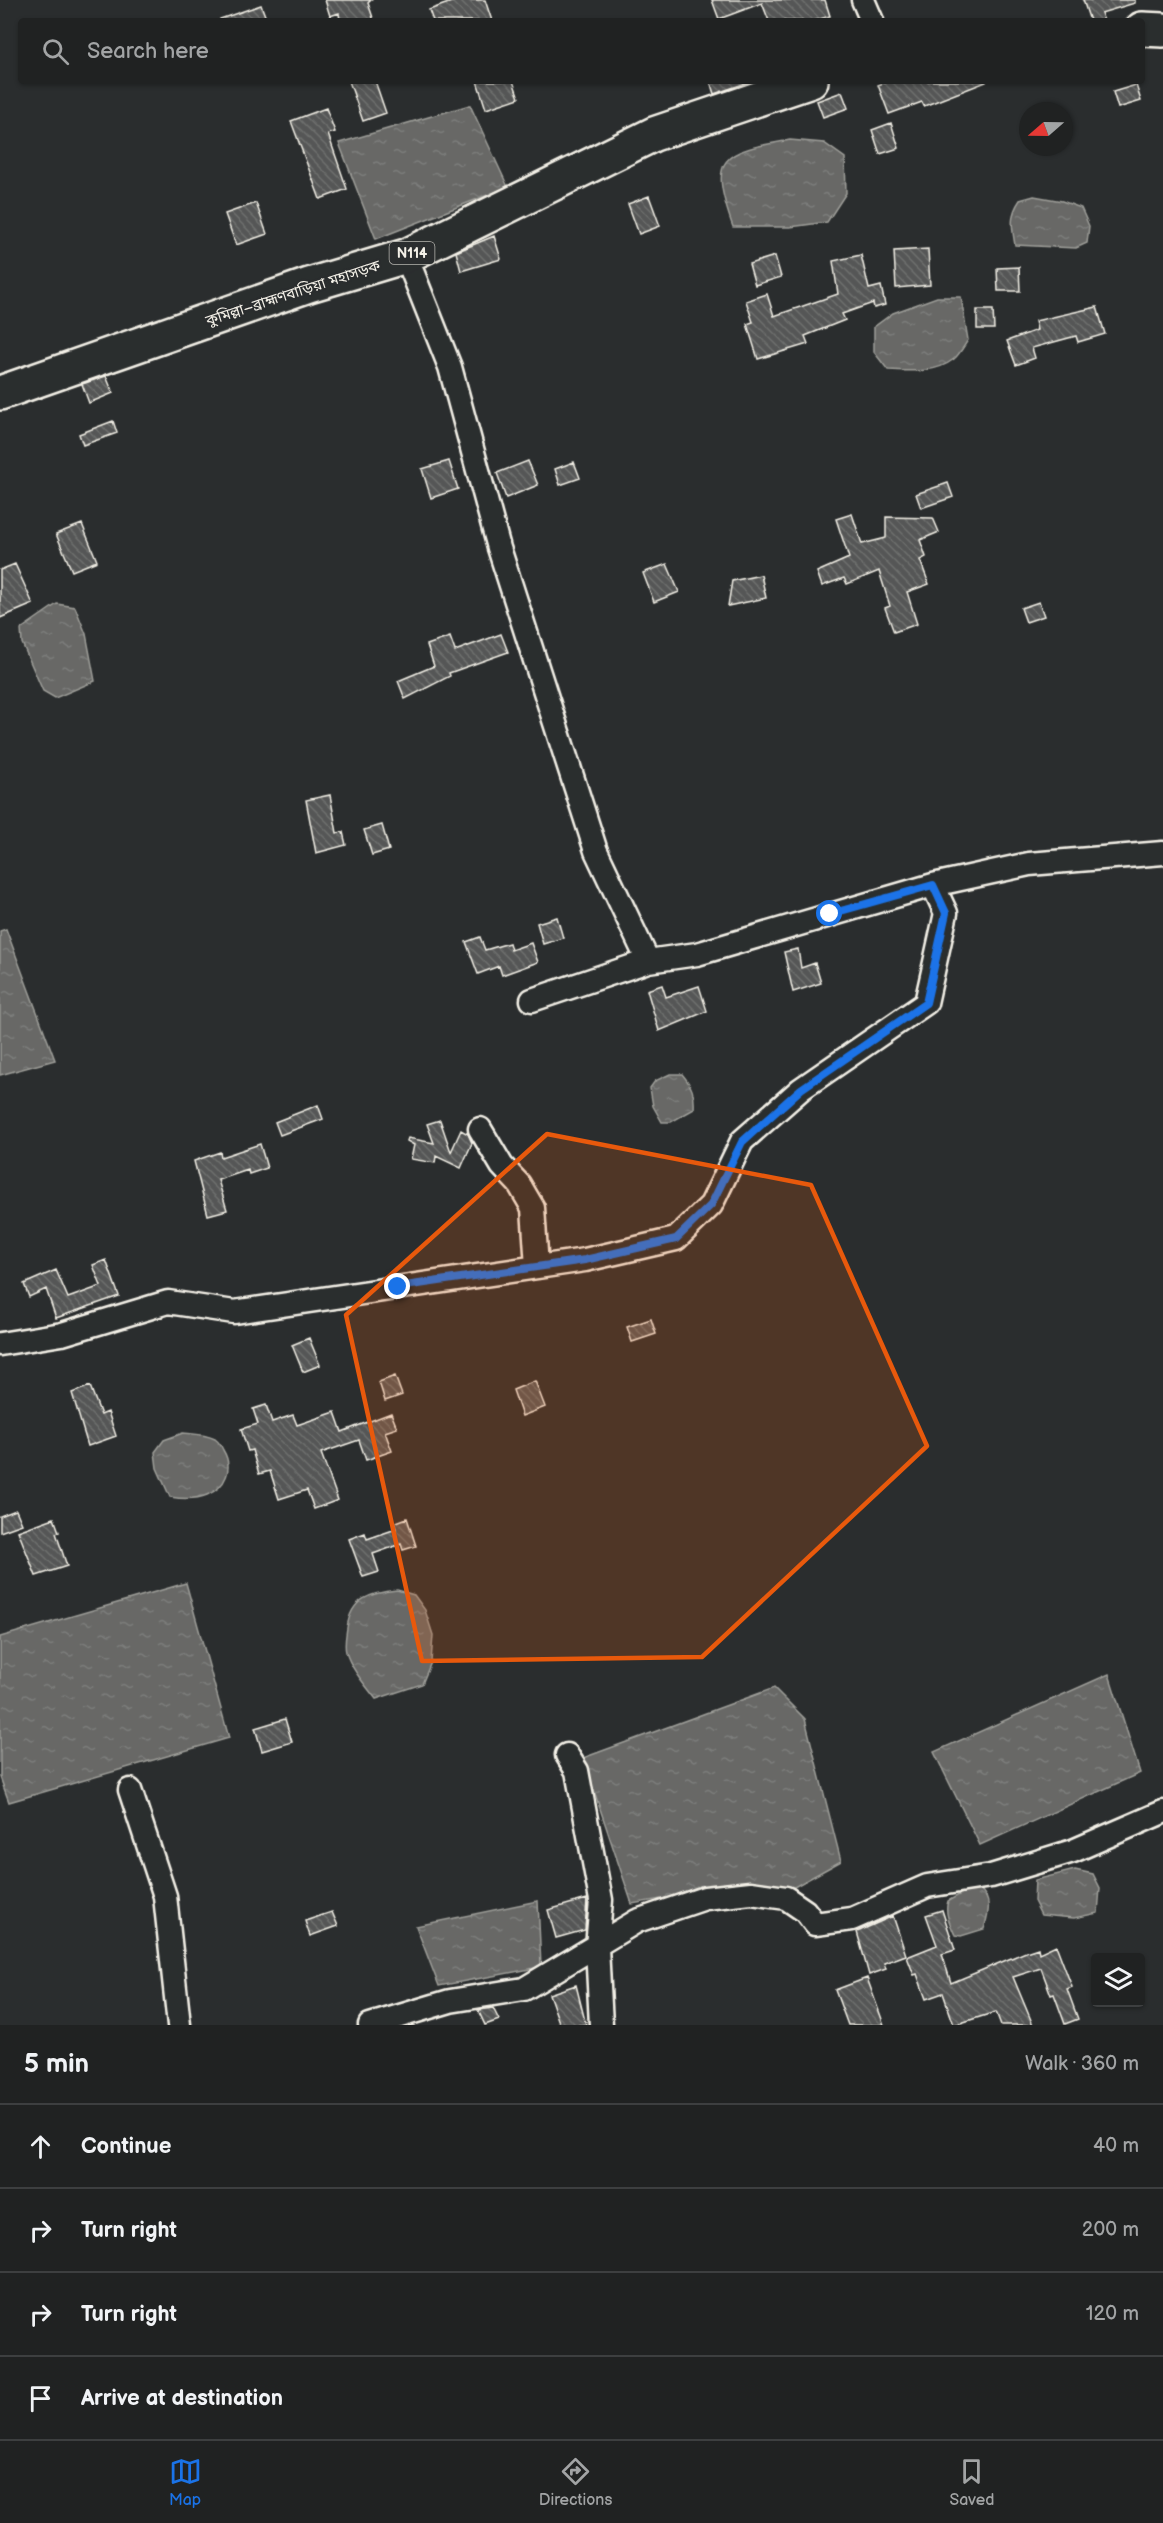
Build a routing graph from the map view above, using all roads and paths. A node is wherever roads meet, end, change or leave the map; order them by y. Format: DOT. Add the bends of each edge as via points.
graph roads {
  1 [pos="863,0"];
  2 [pos="871,18"];
  3 [pos="1145,29"];
  4 [pos="1163,30"];
  5 [pos="802,84"];
  6 [pos="406,256"];
  7 [pos="0,393"];
  8 [pos="1163,853"];
  9 [pos="933,885"];
  10 [pos="648,961"];
  11 [pos="532,1000"];
  12 [pos="480,1130"];
  13 [pos="537,1267"];
  14 [pos="0,1344"];
  15 [pos="567,1755"];
  16 [pos="130,1790"];
  17 [pos="1163,1812"];
  18 [pos="597,1947"];
  19 [pos="179,2025"];
  20 [pos="370,2025"];
  21 [pos="601,2025"];
  1 -- 2 [label="street"];
  3 -- 4 [label="highway"];
  5 -- 6 [label="highway, কুমিল্লা–ব্রাহ্মণবাড়িয়া মহাসড়ক / N114" via="654,134"];
  6 -- 7 [label="highway, কুমিল্লা–ব্রাহ্মণবাড়িয়া মহাসড়ক / N114" via="309,285"];
  6 -- 10 [label="street" via="450,367 499,548 596,851"];
  8 -- 9 [label="street" via="1029,864"];
  9 -- 10 [label="street" via="697,954"];
  9 -- 13 [label="street" via="946,913 926,1003 801,1089 742,1142 711,1205 676,1239"];
  10 -- 11 [label="street"];
  12 -- 13 [label="street" via="533,1208"];
  13 -- 14 [label="street" via="234,1312 168,1302 62,1334"];
  15 -- 18 [label="street" via="577,1771 596,1862 601,1900"];
  16 -- 19 [label="street" via="165,1896"];
  17 -- 18 [label="street" via="1073,1851 991,1876 927,1886 852,1919 815,1924 805,1911 786,1898 751,1893 705,1898 637,1921"];
  18 -- 20 [label="street" via="524,1989 450,2001"];
  18 -- 21 [label="street"];
}
